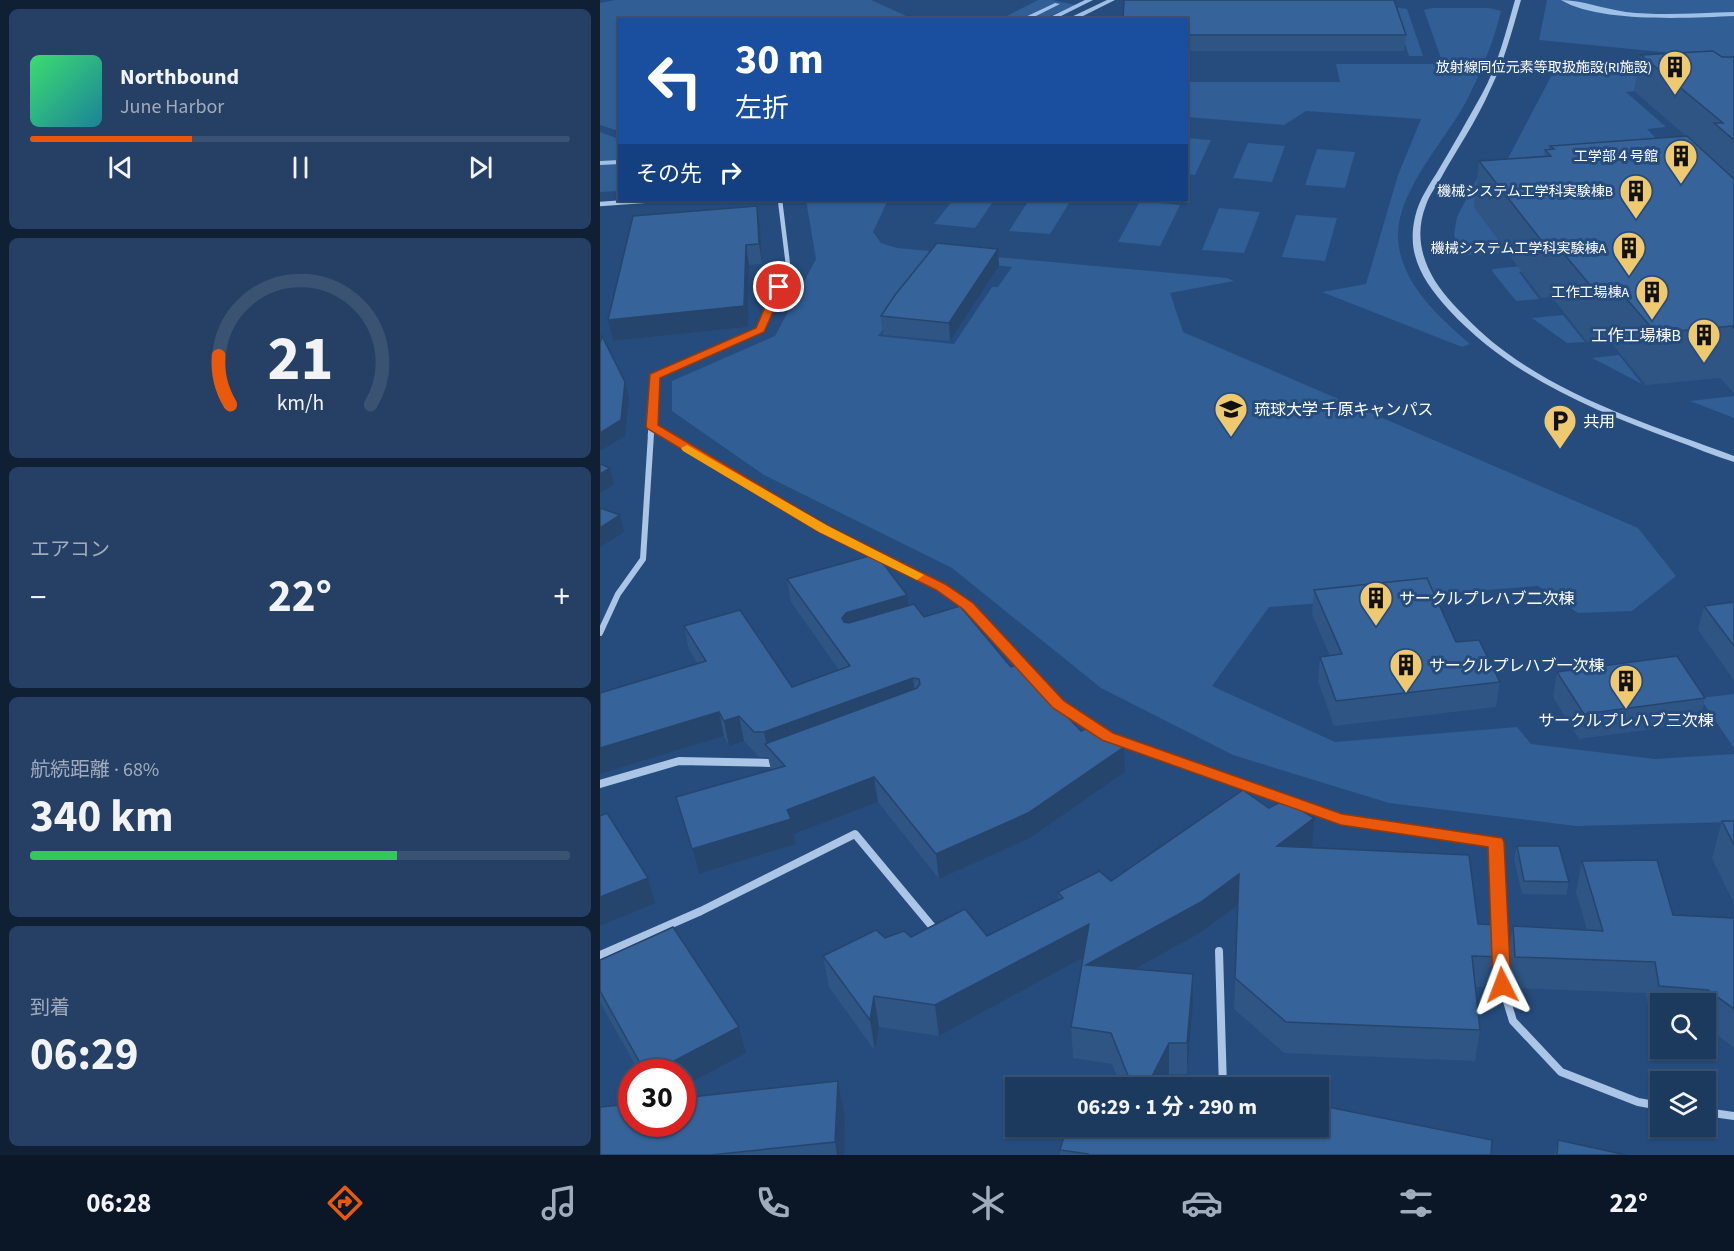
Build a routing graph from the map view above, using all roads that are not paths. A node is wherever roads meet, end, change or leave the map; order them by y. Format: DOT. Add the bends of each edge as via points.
graph roads {
  1 [pos="1518,0"];
  2 [pos="642,201"];
  3 [pos="780,201"];
  4 [pos="600,204"];
  5 [pos="652,427"];
  6 [pos="1734,459"];
  7 [pos="968,606"];
  8 [pos="957,609"];
  9 [pos="600,633"];
  10 [pos="781,759"];
  11 [pos="600,784"];
  12 [pos="936,930"];
  13 [pos="1500,937"];
  14 [pos="1500,949"];
  15 [pos="1219,951"];
  16 [pos="600,955"];
  17 [pos="1223,1077"];
  18 [pos="1650,1104"];
  19 [pos="1716,1113"];
  20 [pos="1734,1116"];
  1 -- 6 [label="street" via="1487,91 1422,205 1416,242 1425,272 1468,325 1534,374 1594,405"];
  2 -- 4 [label="street"];
  3 -- 5 [label="street" via="788,265 760,330 654,376"];
  5 -- 7 [label="street" via="823,529 940,587"];
  5 -- 9 [label="street" via="643,559 618,594"];
  7 -- 8 [label="street"];
  7 -- 13 [label="street" via="1058,704 1107,737 1341,819 1496,842"];
  10 -- 11 [label="street" via="770,763 679,760"];
  12 -- 16 [label="street" via="855,834 701,911"];
  14 -- 18 [label="street" via="1502,985 1513,1021 1562,1072"];
  15 -- 17 [label="street"];
  19 -- 20 [label="street"];
}
